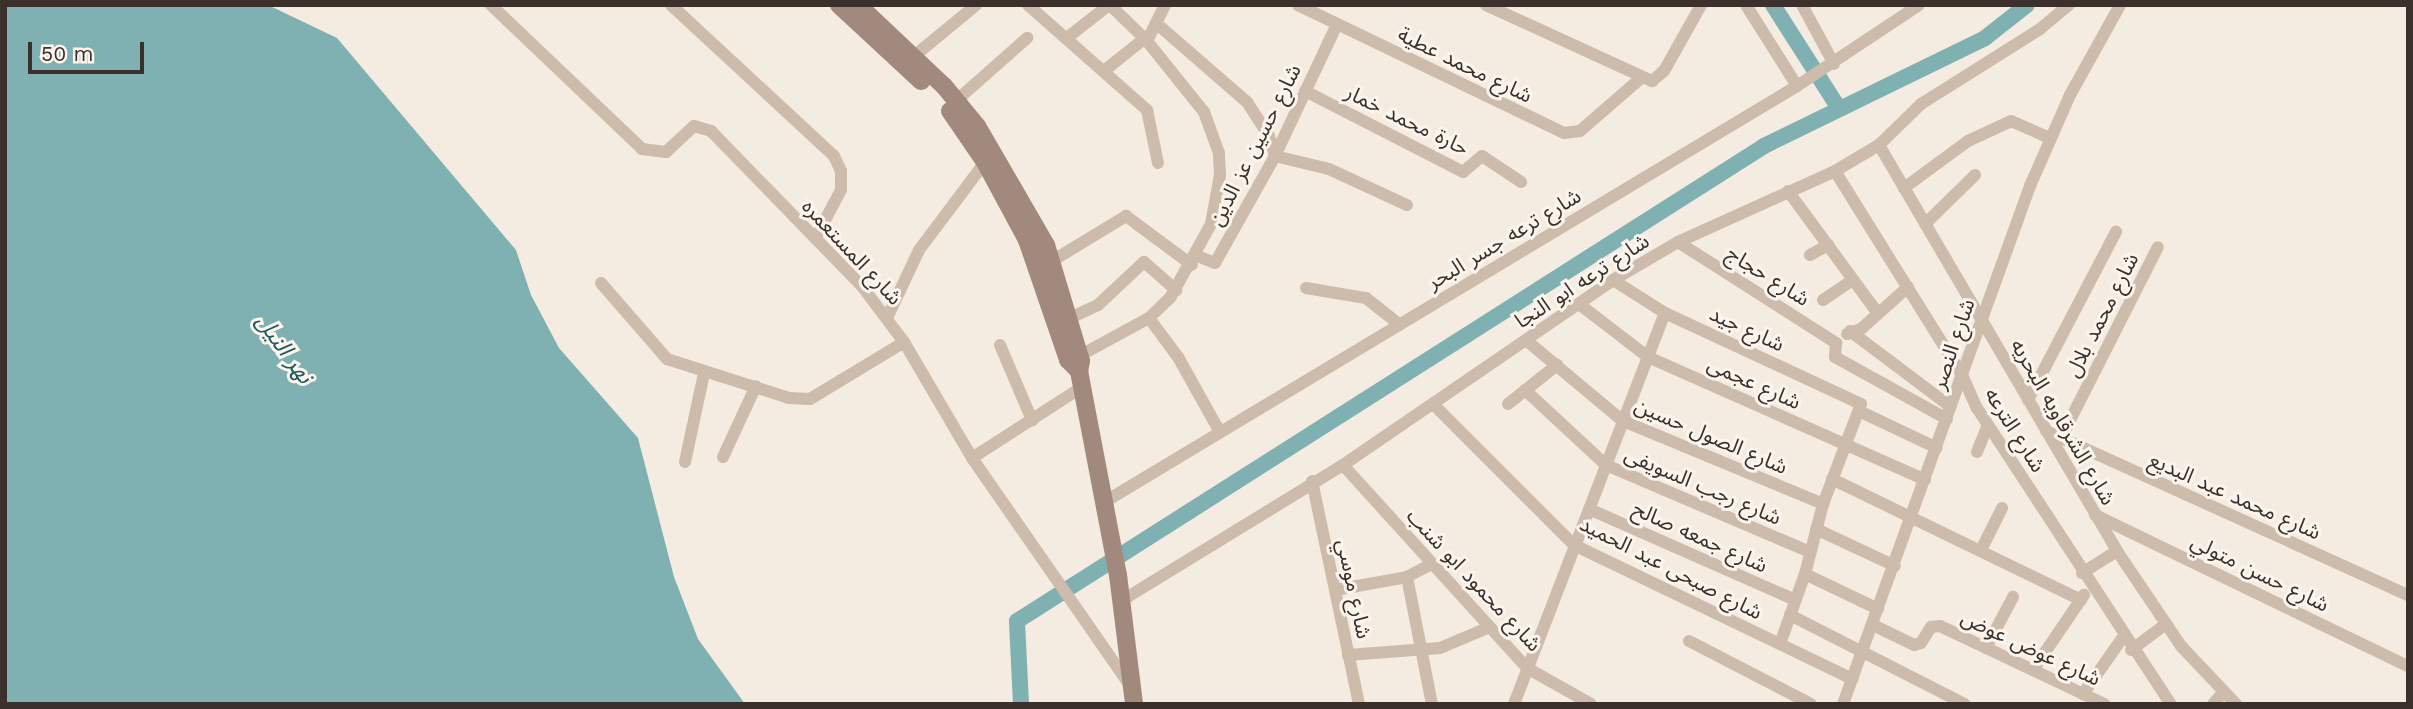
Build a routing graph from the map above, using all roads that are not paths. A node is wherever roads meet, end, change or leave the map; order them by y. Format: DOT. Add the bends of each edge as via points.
graph roads {
  1 [pos="491,5"];
  2 [pos="671,5"];
  3 [pos="839,5"];
  4 [pos="858,5"];
  5 [pos="976,5"];
  6 [pos="1028,5"];
  7 [pos="1110,5"];
  8 [pos="1298,5"];
  9 [pos="1486,5"];
  10 [pos="1683,5"];
  11 [pos="1745,5"];
  12 [pos="1802,5"];
  13 [pos="1919,5"];
  14 [pos="2069,5"];
  15 [pos="2120,5"];
  16 [pos="1164,6"];
  17 [pos="1699,8"];
  18 [pos="1156,23"];
  19 [pos="1337,24"];
  20 [pos="1068,37"];
  21 [pos="1027,38"];
  22 [pos="1145,40"];
  23 [pos="913,57"];
  24 [pos="1834,64"];
  25 [pos="1105,70"];
  26 [pos="1641,78"];
  27 [pos="1797,86"];
  28 [pos="1305,91"];
  29 [pos="957,100"];
  30 [pos="2050,138"];
  31 [pos="1879,145"];
  32 [pos="1275,156"];
  33 [pos="985,162"];
  34 [pos="1158,163"];
  35 [pos="1835,171"];
  36 [pos="1975,175"];
  37 [pos="1521,182"];
  38 [pos="1904,188"];
  39 [pos="1788,191"];
  40 [pos="1408,205"];
  41 [pos="1925,224"];
  42 [pos="2116,232"];
  43 [pos="815,239"];
  44 [pos="1678,242"];
  45 [pos="1828,245"];
  46 [pos="2158,247"];
  47 [pos="1810,255"];
  48 [pos="1194,260"];
  49 [pos="1052,261"];
  50 [pos="1613,280"];
  51 [pos="1853,280"];
  52 [pos="601,283"];
  53 [pos="1908,287"];
  54 [pos="1306,288"];
  55 [pos="1176,290"];
  56 [pos="1823,300"];
  57 [pos="1579,303"];
  58 [pos="1665,313"];
  59 [pos="1877,313"];
  60 [pos="888,316"];
  61 [pos="1149,318"];
  62 [pos="1068,319"];
  63 [pos="1981,320"];
  64 [pos="1400,325"];
  65 [pos="1850,331"];
  66 [pos="1526,340"];
  67 [pos="904,342"];
  68 [pos="1836,343"];
  69 [pos="1000,345"];
  70 [pos="1881,355"];
  71 [pos="1648,357"];
  72 [pos="1556,365"];
  73 [pos="1080,372"];
  74 [pos="704,373"];
  75 [pos="1962,376"];
  76 [pos="1870,377"];
  77 [pos="755,386"];
  78 [pos="1525,390"];
  79 [pos="2028,400"];
  80 [pos="1433,404"];
  81 [pos="1508,404"];
  82 [pos="1859,411"];
  83 [pos="1949,413"];
  84 [pos="1032,420"];
  85 [pos="1623,421"];
  86 [pos="1988,425"];
  87 [pos="2046,431"];
  88 [pos="1220,432"];
  89 [pos="2062,438"];
  90 [pos="1846,445"];
  91 [pos="1937,447"];
  92 [pos="1977,452"];
  93 [pos="723,457"];
  94 [pos="972,458"];
  95 [pos="685,462"];
  96 [pos="1343,464"];
  97 [pos="1606,465"];
  98 [pos="1832,479"];
  99 [pos="1925,480"];
  100 [pos="1312,481"];
  101 [pos="1106,501"];
  102 [pos="1823,504"];
  103 [pos="2003,508"];
  104 [pos="1589,509"];
  105 [pos="2095,514"];
  106 [pos="1913,517"];
  107 [pos="1816,529"];
  108 [pos="1574,545"];
  109 [pos="1981,551"];
  110 [pos="2117,551"];
  111 [pos="1810,552"];
  112 [pos="1431,564"];
  113 [pos="1895,566"];
  114 [pos="2082,573"];
  115 [pos="1805,574"];
  116 [pos="1408,577"];
  117 [pos="2090,586"];
  118 [pos="1335,590"];
  119 [pos="2408,596"];
  120 [pos="2013,597"];
  121 [pos="1796,600"];
  122 [pos="2081,600"];
  123 [pos="1121,601"];
  124 [pos="1878,609"];
  125 [pos="1790,615"];
  126 [pos="2165,624"];
  127 [pos="1873,625"];
  128 [pos="1489,627"];
  129 [pos="2123,637"];
  130 [pos="1689,641"];
  131 [pos="1780,644"];
  132 [pos="1986,648"];
  133 [pos="1421,649"];
  134 [pos="2131,650"];
  135 [pos="1862,653"];
  136 [pos="1348,655"];
  137 [pos="2408,666"];
  138 [pos="1527,668"];
  139 [pos="2033,670"];
  140 [pos="1852,679"];
  141 [pos="2223,693"];
  142 [pos="2083,694"];
  143 [pos="1133,695"];
  144 [pos="1359,704"];
  145 [pos="1432,704"];
  146 [pos="1514,704"];
  147 [pos="1591,704"];
  148 [pos="1811,704"];
  149 [pos="1843,704"];
  150 [pos="1965,704"];
  151 [pos="2104,704"];
  152 [pos="2171,704"];
  153 [pos="2213,704"];
  154 [pos="2236,704"];
  1 -- 43 [label="street, شارع المستعمره" via="642,149 666,152 694,127 705,127"];
  2 -- 43 [label="street" via="834,156 841,171 841,190"];
  3 -- 33 [label="main road" via="938,96"];
  4 -- 23 [label="main road"];
  5 -- 23 [label="street"];
  6 -- 20 [label="street"];
  7 -- 20 [label="street"];
  7 -- 22 [label="street"];
  8 -- 19 [label="street, شارع محمد عطية"];
  9 -- 26 [label="street"];
  10 -- 17 [label="street"];
  11 -- 27 [label="street"];
  12 -- 24 [label="street"];
  13 -- 24 [label="street, شارع ترعه جسر البحر"];
  14 -- 31 [label="street, شارع ترعه ابو النجا" via="2040,30 1920,104"];
  15 -- 30 [label="street, شارع النصر"];
  16 -- 18 [label="street"];
  17 -- 26 [label="street" via="1658,79"];
  18 -- 22 [label="street"];
  18 -- 32 [label="street" via="1247,102 1269,136"];
  19 -- 26 [label="street, شارع محمد عطية" via="1558,132 1580,131"];
  19 -- 28 [label="street, شارع حسين عز الدين"];
  20 -- 25 [label="street"];
  21 -- 29 [label="street"];
  22 -- 25 [label="street"];
  22 -- 48 [label="street" via="1204,112 1219,153 1218,197"];
  23 -- 29 [label="main road"];
  24 -- 27 [label="street, شارع ترعه جسر البحر"];
  25 -- 34 [label="street" via="1151,115"];
  27 -- 64 [label="street, شارع ترعه جسر البحر"];
  28 -- 32 [label="street, شارع حسين عز الدين"];
  28 -- 37 [label="street, حارة محمد خمار" via="1464,172 1482,156"];
  29 -- 49 [label="main road" via="992,147"];
  30 -- 38 [label="street" via="2011,121 1968,141"];
  30 -- 63 [label="street, شارع النصر"];
  31 -- 35 [label="street, شارع ترعه ابو النجا"];
  31 -- 38 [label="street, شارع الشرقاويه البحريه"];
  32 -- 40 [label="street" via="1329,169"];
  32 -- 48 [label="street, شارع حسين عز الدين" via="1215,263"];
  33 -- 60 [label="street" via="932,229"];
  33 -- 73 [label="main road" via="1036,257 1068,360"];
  35 -- 39 [label="street, شارع ترعه ابو النجا"];
  35 -- 53 [label="street, شارع الترعه"];
  36 -- 41 [label="street"];
  38 -- 41 [label="street, شارع الشرقاويه البحريه"];
  39 -- 44 [label="street, شارع ترعه ابو النجا"];
  39 -- 45 [label="street"];
  41 -- 63 [label="street, شارع الشرقاويه البحريه"];
  42 -- 79 [label="street"];
  43 -- 60 [label="street, شارع المستعمره"];
  44 -- 50 [label="street, شارع ترعه ابو النجا"];
  44 -- 68 [label="street, شارع حجاج"];
  45 -- 47 [label="street"];
  45 -- 51 [label="street"];
  46 -- 89 [label="street, شارع محمد بلال"];
  48 -- 49 [label="street" via="1126,216"];
  48 -- 55 [label="street"];
  49 -- 62 [label="main road"];
  50 -- 57 [label="street, شارع ترعه ابو النجا"];
  50 -- 58 [label="street, شارع جيد"];
  51 -- 56 [label="street"];
  51 -- 59 [label="street"];
  52 -- 74 [label="street" via="662,355"];
  53 -- 59 [label="street"];
  53 -- 75 [label="street, شارع الترعه"];
  54 -- 64 [label="street" via="1366,298"];
  55 -- 61 [label="street"];
  55 -- 62 [label="street" via="1144,262 1098,305"];
  57 -- 66 [label="street, شارع ترعه ابو النجا"];
  57 -- 71 [label="street, شارع عجمى"];
  58 -- 71 [label="street"];
  58 -- 82 [label="street, شارع جيد" via="1857,400"];
  59 -- 65 [label="street" via="1861,329"];
  60 -- 67 [label="street, شارع المستعمره"];
  61 -- 73 [label="street"];
  61 -- 88 [label="street" via="1178,357"];
  62 -- 73 [label="main road"];
  63 -- 75 [label="street, شارع النصر"];
  63 -- 79 [label="street, شارع الشرقاويه البحريه"];
  64 -- 88 [label="street, شارع ترعه جسر البحر"];
  65 -- 68 [label="street"];
  65 -- 70 [label="street"];
  66 -- 72 [label="street, شارع الصول حسين"];
  66 -- 80 [label="street, شارع ترعه ابو النجا"];
  67 -- 77 [label="street" via="810,398 789,398"];
  67 -- 94 [label="street, شارع المستعمره"];
  68 -- 76 [label="street" via="1833,356"];
  69 -- 84 [label="street"];
  70 -- 76 [label="street"];
  70 -- 83 [label="street"];
  71 -- 85 [label="street"];
  71 -- 90 [label="street, شارع عجمى"];
  72 -- 78 [label="street"];
  72 -- 85 [label="street, شارع الصول حسين"];
  73 -- 84 [label="street"];
  73 -- 101 [label="main road"];
  74 -- 77 [label="street"];
  74 -- 95 [label="street"];
  75 -- 83 [label="street, شارع النصر"];
  75 -- 86 [label="street, شارع الترعه"];
  76 -- 83 [label="street"];
  77 -- 93 [label="street"];
  78 -- 81 [label="street"];
  78 -- 97 [label="street, شارع رجب السويفى"];
  79 -- 87 [label="street, شارع الشرقاويه البحريه"];
  80 -- 96 [label="street, شارع ترعه ابو النجا"];
  80 -- 108 [label="street, شارع صبحى عبد الحميد"];
  82 -- 90 [label="street"];
  82 -- 91 [label="street"];
  83 -- 91 [label="street, شارع النصر"];
  84 -- 94 [label="street"];
  85 -- 97 [label="street"];
  85 -- 102 [label="street, شارع الصول حسين"];
  86 -- 92 [label="street"];
  86 -- 114 [label="street, شارع الترعه"];
  87 -- 89 [label="street, شارع محمد عبد البديع"];
  87 -- 105 [label="street, شارع الشرقاويه البحريه"];
  88 -- 101 [label="street, شارع ترعه جسر البحر"];
  89 -- 119 [label="street, شارع محمد عبد البديع"];
  90 -- 98 [label="street"];
  90 -- 99 [label="street, شارع عجمى"];
  91 -- 99 [label="street, شارع النصر"];
  94 -- 143 [label="street, شارع المستعمره"];
  96 -- 100 [label="street, شارع ترعه ابو النجا"];
  96 -- 112 [label="street, شارع محمود ابو شنب"];
  97 -- 104 [label="street"];
  97 -- 111 [label="street, شارع رجب السويفى"];
  98 -- 102 [label="street"];
  98 -- 106 [label="street"];
  99 -- 106 [label="street, شارع النصر"];
  100 -- 118 [label="street, شارع موسي"];
  100 -- 123 [label="street, شارع ترعه ابو النجا"];
  101 -- 123 [label="main road"];
  102 -- 107 [label="street"];
  103 -- 109 [label="street"];
  104 -- 108 [label="street"];
  104 -- 121 [label="street, شارع جمعه صالح"];
  105 -- 110 [label="street, شارع الشرقاويه البحريه"];
  105 -- 137 [label="street, شارع حسن متولي"];
  106 -- 109 [label="street"];
  106 -- 113 [label="street, شارع النصر"];
  107 -- 111 [label="street"];
  107 -- 113 [label="street"];
  108 -- 131 [label="street, شارع صبحى عبد الحميد"];
  108 -- 138 [label="street"];
  109 -- 122 [label="street"];
  110 -- 114 [label="street"];
  110 -- 126 [label="street, شارع الشرقاويه البحريه"];
  111 -- 115 [label="street"];
  112 -- 116 [label="street"];
  112 -- 128 [label="street, شارع محمود ابو شنب"];
  113 -- 124 [label="street, شارع النصر"];
  114 -- 117 [label="street, شارع الترعه"];
  115 -- 121 [label="street"];
  115 -- 124 [label="street"];
  116 -- 118 [label="street"];
  116 -- 133 [label="street"];
  117 -- 122 [label="street"];
  117 -- 129 [label="street, شارع الترعه"];
  118 -- 136 [label="street, شارع موسي"];
  120 -- 132 [label="street"];
  121 -- 125 [label="street"];
  122 -- 139 [label="street"];
  123 -- 143 [label="main road"];
  124 -- 127 [label="street, شارع النصر"];
  125 -- 131 [label="street"];
  125 -- 135 [label="street"];
  126 -- 134 [label="street"];
  126 -- 141 [label="street, شارع الشرقاويه البحريه"];
  127 -- 132 [label="street, شارع عوض عوض" via="1917,645 1934,624"];
  127 -- 135 [label="street, شارع النصر"];
  128 -- 133 [label="street" via="1457,644"];
  128 -- 138 [label="street, شارع محمود ابو شنب"];
  129 -- 134 [label="street, شارع الترعه"];
  129 -- 142 [label="street"];
  130 -- 148 [label="street"];
  131 -- 140 [label="street, شارع صبحى عبد الحميد"];
  132 -- 139 [label="street, شارع عوض عوض"];
  133 -- 136 [label="street"];
  133 -- 145 [label="street"];
  134 -- 152 [label="street, شارع الترعه"];
  135 -- 140 [label="street, شارع النصر"];
  135 -- 150 [label="street"];
  136 -- 144 [label="street, شارع موسي"];
  138 -- 146 [label="street"];
  138 -- 147 [label="street, شارع محمود ابو شنب"];
  139 -- 142 [label="street, شارع عوض عوض"];
  140 -- 149 [label="street, شارع النصر"];
  141 -- 153 [label="street"];
  141 -- 154 [label="street, شارع الشرقاويه البحريه"];
  142 -- 151 [label="street, شارع عوض عوض"];
}
